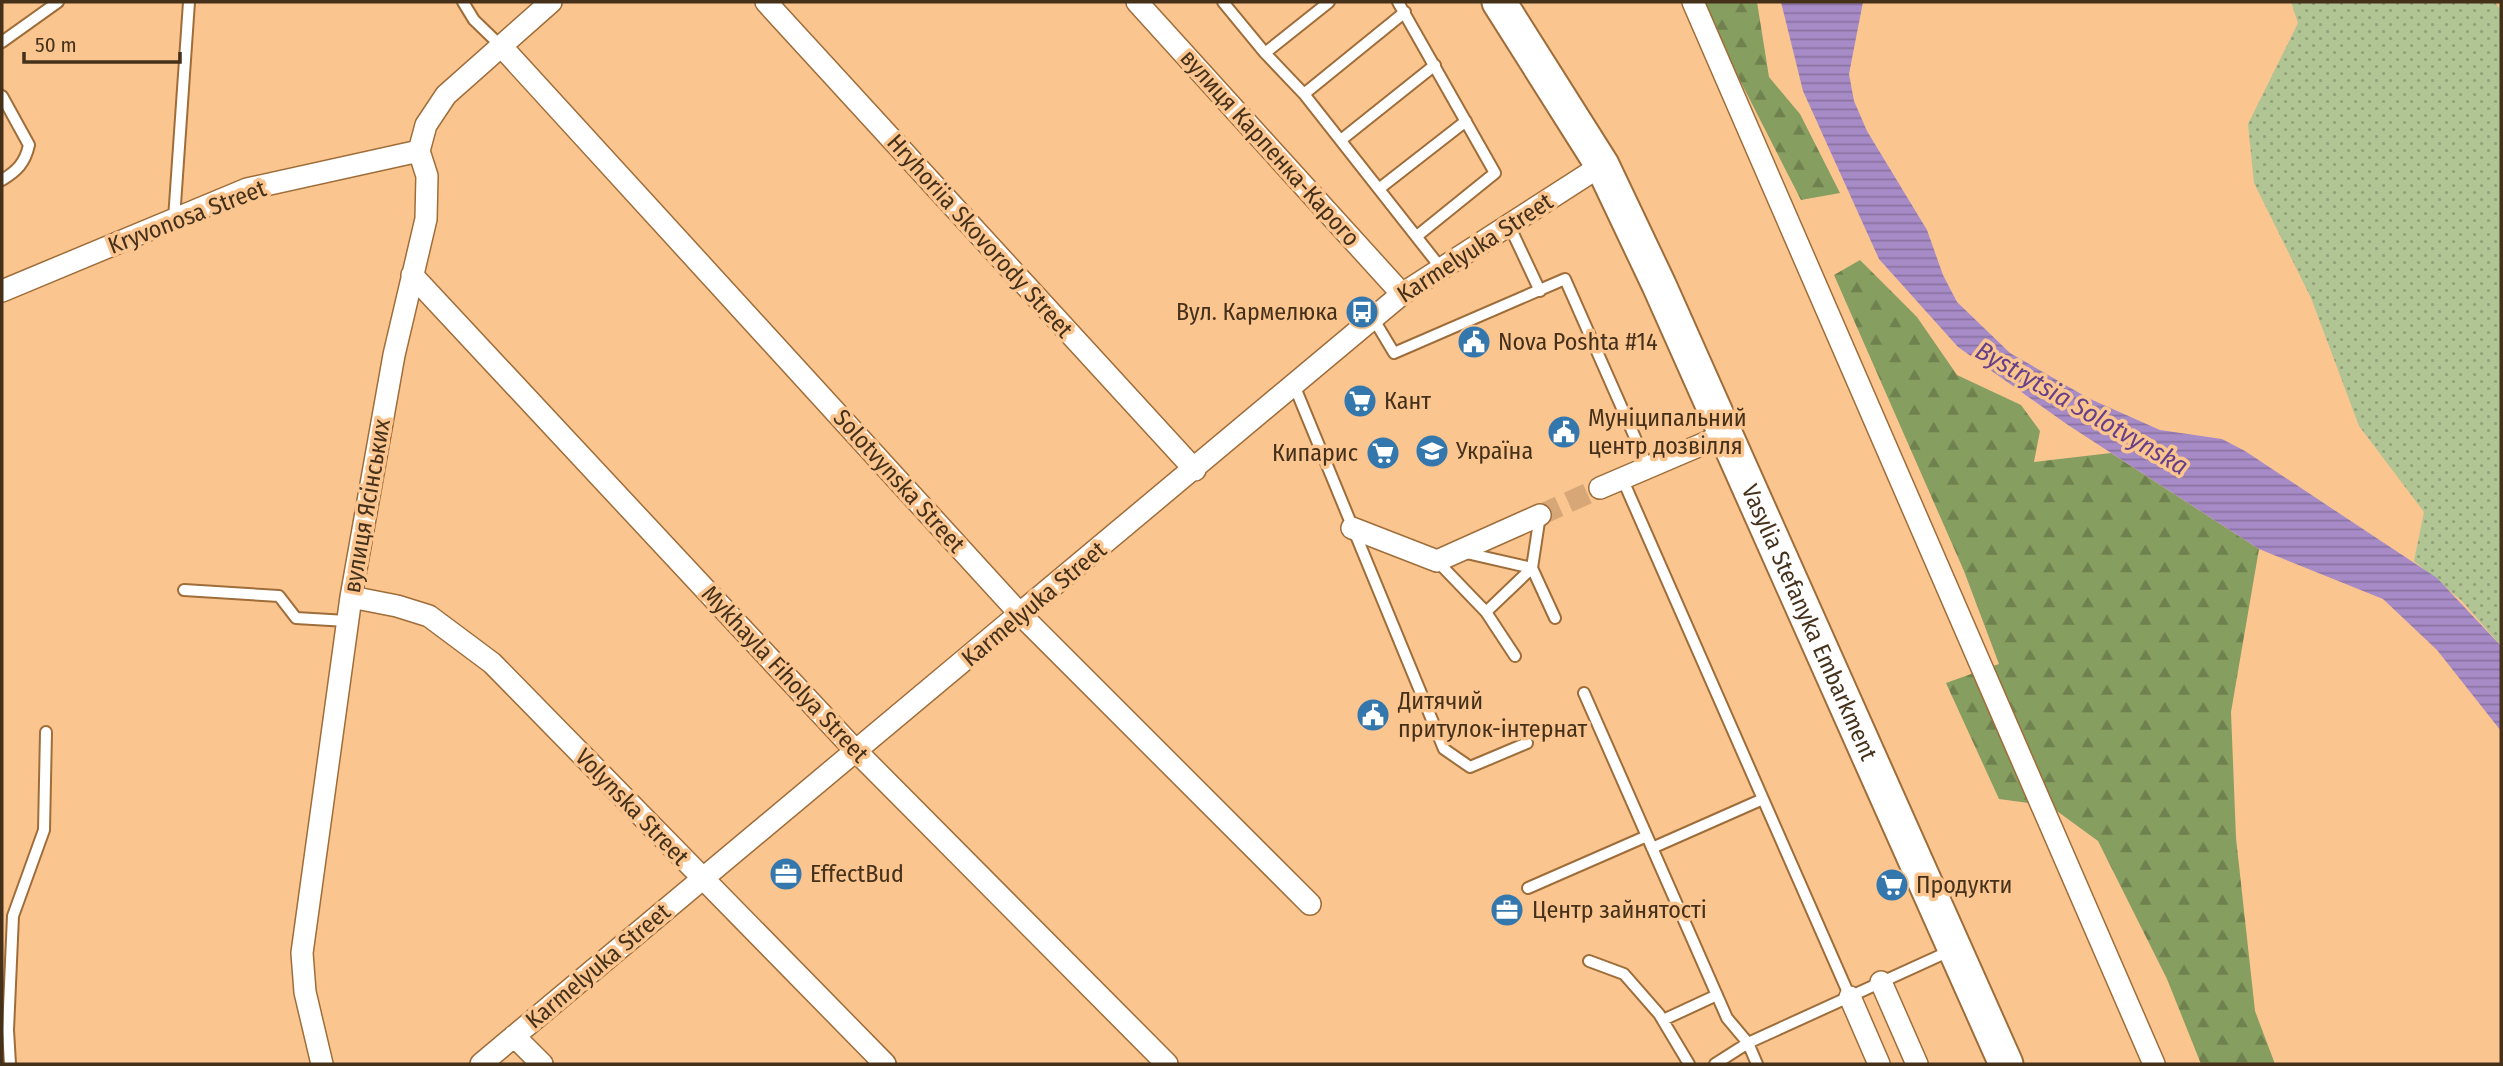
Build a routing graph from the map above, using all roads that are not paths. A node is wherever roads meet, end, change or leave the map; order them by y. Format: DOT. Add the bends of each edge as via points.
graph roads {
  1 [pos="58,2"];
  2 [pos="189,2"];
  3 [pos="463,2"];
  4 [pos="551,2"];
  5 [pos="766,2"];
  6 [pos="1137,2"];
  7 [pos="1329,2"];
  8 [pos="1398,2"];
  9 [pos="1499,2"];
  10 [pos="1693,2"];
  11 [pos="1229,4"];
  12 [pos="1405,12"];
  13 [pos="2,42"];
  14 [pos="502,47"];
  15 [pos="1265,53"];
  16 [pos="1435,65"];
  17 [pos="1304,94"];
  18 [pos="2,96"];
  19 [pos="1466,121"];
  20 [pos="1341,140"];
  21 [pos="419,151"];
  22 [pos="1602,165"];
  23 [pos="2,180"];
  24 [pos="1380,188"];
  25 [pos="174,219"];
  26 [pos="1509,225"];
  27 [pos="1418,236"];
  28 [pos="1441,268"];
  29 [pos="412,275"];
  30 [pos="2,291"];
  31 [pos="1540,291"];
  32 [pos="1402,294"];
  33 [pos="1373,318"];
  34 [pos="1294,385"];
  35 [pos="1724,435"];
  36 [pos="1648,467"];
  37 [pos="1195,470"];
  38 [pos="1622,478"];
  39 [pos="1600,488"];
  40 [pos="1540,515"];
  41 [pos="1352,528"];
  42 [pos="1459,552"];
  43 [pos="1437,561"];
  44 [pos="1532,568"];
  45 [pos="184,590"];
  46 [pos="351,597"];
  47 [pos="1486,612"];
  48 [pos="1021,615"];
  49 [pos="1555,618"];
  50 [pos="347,621"];
  51 [pos="1515,656"];
  52 [pos="1584,693"];
  53 [pos="46,732"];
  54 [pos="1527,743"];
  55 [pos="855,750"];
  56 [pos="1763,799"];
  57 [pos="1647,836"];
  58 [pos="1652,848"];
  59 [pos="701,879"];
  60 [pos="1528,888"];
  61 [pos="1310,904"];
  62 [pos="1955,948"];
  63 [pos="1589,961"];
  64 [pos="1881,982"];
  65 [pos="1717,995"];
  66 [pos="1850,997"];
  67 [pos="1663,1020"];
  68 [pos="514,1036"];
  69 [pos="1748,1044"];
  70 [pos="10,1064"];
  71 [pos="322,1064"];
  72 [pos="481,1064"];
  73 [pos="542,1064"];
  74 [pos="884,1064"];
  75 [pos="1167,1064"];
  76 [pos="1689,1064"];
  77 [pos="1715,1064"];
  78 [pos="1757,1064"];
  79 [pos="1879,1064"];
  80 [pos="1917,1064"];
  81 [pos="2006,1064"];
  82 [pos="2154,1064"];
  1 -- 13 [label="lane"];
  2 -- 25 [label="lane"];
  3 -- 14 [label="lane"];
  4 -- 14 [label="street"];
  5 -- 37 [label="street, Hryhoriia Skovorody Street"];
  6 -- 32 [label="street, вулиця Карпенка-Карого"];
  7 -- 15 [label="lane"];
  8 -- 12 [label="lane"];
  9 -- 22 [label="main road, Vasylia Stefanyka Embarkment"];
  10 -- 82 [label="street"];
  11 -- 15 [label="lane"];
  12 -- 16 [label="lane"];
  12 -- 17 [label="lane"];
  14 -- 21 [label="street" via="446,95 426,125"];
  14 -- 48 [label="street, Solotvynska Street"];
  15 -- 17 [label="lane"];
  16 -- 19 [label="lane"];
  16 -- 20 [label="lane"];
  17 -- 20 [label="lane"];
  18 -- 23 [label="lane" via="29,145 27,158 17,171"];
  19 -- 24 [label="lane"];
  19 -- 27 [label="lane" via="1495,173"];
  20 -- 24 [label="lane"];
  21 -- 25 [label="street, Kryvonosa Street" via="247,189"];
  21 -- 29 [label="street, вулиця Ясінських" via="427,176 426,219"];
  22 -- 26 [label="street, Karmelyuka Street"];
  22 -- 35 [label="main road, Vasylia Stefanyka Embarkment"];
  24 -- 27 [label="lane"];
  25 -- 30 [label="street, Kryvonosa Street"];
  26 -- 28 [label="street, Karmelyuka Street"];
  26 -- 31 [label="lane"];
  27 -- 28 [label="lane"];
  28 -- 32 [label="street, Karmelyuka Street"];
  29 -- 46 [label="street, вулиця Ясінських"];
  29 -- 55 [label="street, Mykhayla Fiholya Street"];
  31 -- 33 [label="lane" via="1394,354"];
  31 -- 36 [label="lane" via="1565,279"];
  32 -- 33 [label="street, Karmelyuka Street"];
  33 -- 34 [label="street, Karmelyuka Street"];
  34 -- 37 [label="street, Karmelyuka Street"];
  34 -- 41 [label="lane"];
  35 -- 36 [label="street"];
  35 -- 62 [label="main road, Vasylia Stefanyka Embarkment"];
  36 -- 38 [label="street"];
  37 -- 48 [label="street, Karmelyuka Street"];
  38 -- 39 [label="street"];
  38 -- 56 [label="lane"];
  40 -- 42 [label="street"];
  40 -- 44 [label="lane"];
  41 -- 43 [label="street"];
  41 -- 54 [label="lane" via="1444,749 1470,767"];
  42 -- 43 [label="street"];
  42 -- 44 [label="lane"];
  43 -- 47 [label="lane"];
  44 -- 47 [label="lane"];
  44 -- 49 [label="lane"];
  45 -- 50 [label="lane" via="279,596 296,618"];
  46 -- 50 [label="street, вулиця Ясінських"];
  46 -- 59 [label="street, Volynska Street" via="429,616 492,663"];
  47 -- 51 [label="lane"];
  48 -- 55 [label="street, Karmelyuka Street"];
  48 -- 61 [label="street, Solotvynska Street"];
  50 -- 71 [label="street, вулиця Ясінських" via="302,953 305,992"];
  52 -- 57 [label="lane"];
  53 -- 70 [label="lane" via="44,830 13,916"];
  55 -- 59 [label="street, Karmelyuka Street"];
  55 -- 75 [label="street, Mykhayla Fiholya Street"];
  56 -- 58 [label="lane"];
  56 -- 66 [label="lane"];
  57 -- 58 [label="lane"];
  57 -- 60 [label="lane"];
  58 -- 65 [label="lane"];
  59 -- 68 [label="street, Karmelyuka Street"];
  59 -- 74 [label="street, Volynska Street"];
  62 -- 64 [label="lane"];
  62 -- 81 [label="main road, Vasylia Stefanyka Embarkment"];
  63 -- 67 [label="lane" via="1624,974"];
  64 -- 66 [label="lane"];
  64 -- 80 [label="street"];
  65 -- 67 [label="lane"];
  65 -- 69 [label="lane" via="1727,1018"];
  66 -- 69 [label="lane"];
  66 -- 79 [label="street"];
  67 -- 76 [label="lane"];
  68 -- 72 [label="street, Karmelyuka Street"];
  68 -- 73 [label="street"];
  69 -- 77 [label="lane"];
  69 -- 78 [label="lane"];
}
